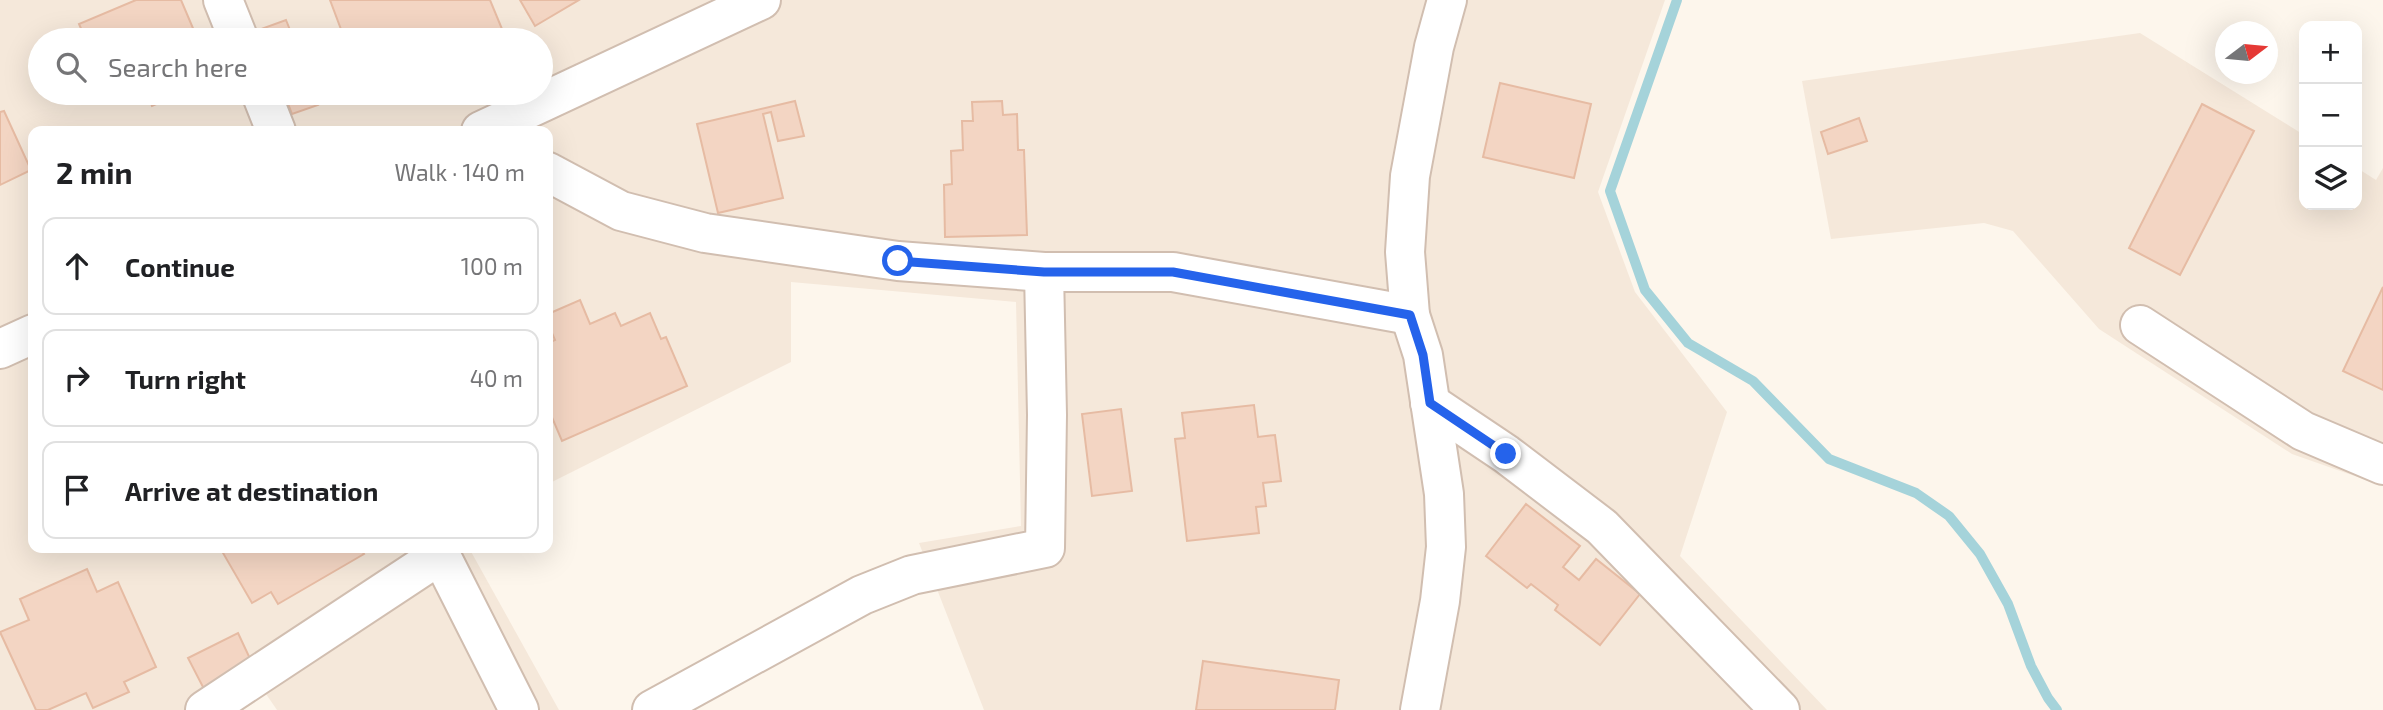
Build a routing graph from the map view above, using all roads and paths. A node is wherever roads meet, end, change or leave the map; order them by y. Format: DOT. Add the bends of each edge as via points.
graph roads {
  1 [pos="223,0"];
  2 [pos="761,0"];
  3 [pos="1447,0"];
  4 [pos="234,28"];
  5 [pos="553,101"];
  6 [pos="266,105"];
  7 [pos="545,105"];
  8 [pos="274,126"];
  9 [pos="502,126"];
  10 [pos="553,175"];
  11 [pos="1044,272"];
  12 [pos="1410,315"];
  13 [pos="2140,325"];
  14 [pos="28,336"];
  15 [pos="0,349"];
  16 [pos="1430,403"];
  17 [pos="2383,465"];
  18 [pos="436,553"];
  19 [pos="440,553"];
  20 [pos="205,710"];
  21 [pos="519,710"];
  22 [pos="652,710"];
  23 [pos="1420,710"];
  24 [pos="1780,710"];
  1 -- 4 [label="street"];
  2 -- 5 [label="street"];
  3 -- 12 [label="street" via="1410,176 1405,252"];
  6 -- 8 [label="street"];
  7 -- 9 [label="street"];
  10 -- 11 [label="street" via="621,211 705,233 898,261"];
  11 -- 12 [label="street" via="1173,272"];
  11 -- 22 [label="street" via="1045,548 912,575 862,595"];
  12 -- 16 [label="street" via="1423,355"];
  13 -- 17 [label="street" via="2303,431"];
  14 -- 15 [label="street"];
  16 -- 23 [label="street" via="1444,494 1446,547"];
  16 -- 24 [label="street" via="1602,527"];
  18 -- 20 [label="street"];
  19 -- 21 [label="street"];
}
